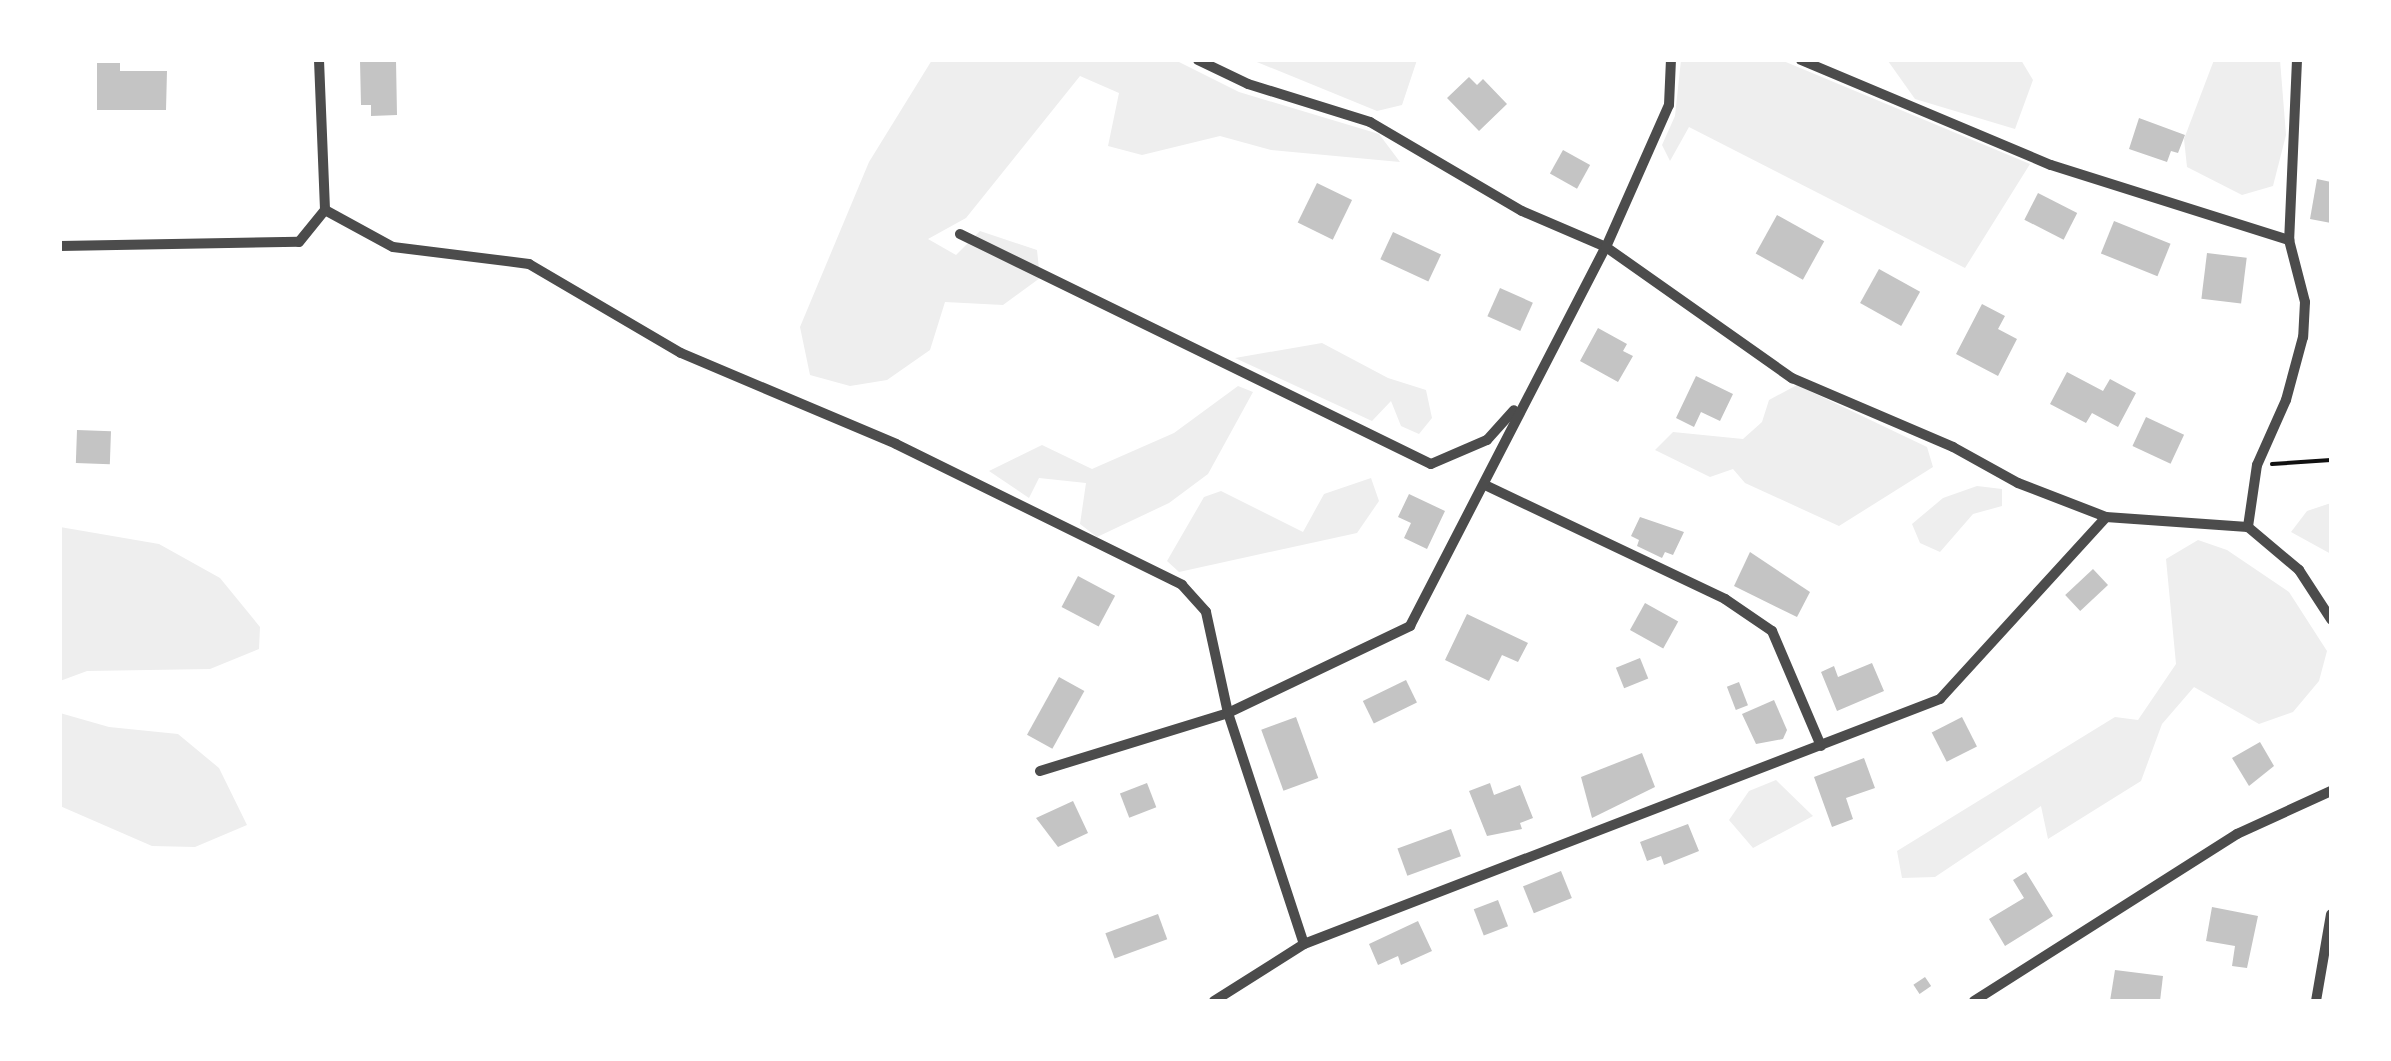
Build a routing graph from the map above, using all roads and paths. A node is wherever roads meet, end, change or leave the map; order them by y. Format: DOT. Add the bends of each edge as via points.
graph roads {
  1 [pos="319,60"];
  2 [pos="1198,60"];
  3 [pos="1671,60"];
  4 [pos="1801,60"];
  5 [pos="2297,60"];
  6 [pos="325,210"];
  7 [pos="960,234"];
  8 [pos="2289,240"];
  9 [pos="60,246"];
  10 [pos="1606,247"];
  11 [pos="1522,402"];
  12 [pos="2331,460"];
  13 [pos="2257,465"];
  14 [pos="1485,485"];
  15 [pos="2106,518"];
  16 [pos="2248,527"];
  17 [pos="2331,619"];
  18 [pos="1228,714"];
  19 [pos="1821,746"];
  20 [pos="1040,771"];
  21 [pos="2331,791"];
  22 [pos="2331,914"];
  23 [pos="1304,944"];
  24 [pos="1214,1001"];
  25 [pos="1974,1001"];
  26 [pos="2316,1001"];
  1 -- 6 [label="street"];
  2 -- 10 [label="street" via="1248,84 1370,122 1522,211"];
  3 -- 10 [label="street" via="1669,104"];
  4 -- 8 [label="street" via="2051,165"];
  5 -- 8 [label="street"];
  6 -- 9 [label="street" via="299,242"];
  6 -- 18 [label="street" via="393,248 528,264 682,353 896,444 1182,585 1206,612"];
  7 -- 11 [label="street" via="1431,464 1487,440"];
  8 -- 13 [label="street" via="2305,302 2303,337"];
  10 -- 11 [label="street"];
  10 -- 15 [label="street" via="1792,378"];
  11 -- 14 [label="street"];
  12 -- 13 [label="path"];
  13 -- 16 [label="street"];
  14 -- 18 [label="street" via="1410,626"];
  14 -- 19 [label="street" via="1725,599 1772,630"];
  15 -- 16 [label="street"];
  15 -- 19 [label="street" via="1940,699"];
  16 -- 17 [label="street" via="2299,570"];
  18 -- 20 [label="street"];
  18 -- 23 [label="street"];
  19 -- 23 [label="street"];
  21 -- 25 [label="street" via="2237,834"];
  22 -- 26 [label="street"];
  23 -- 24 [label="street"];
}
